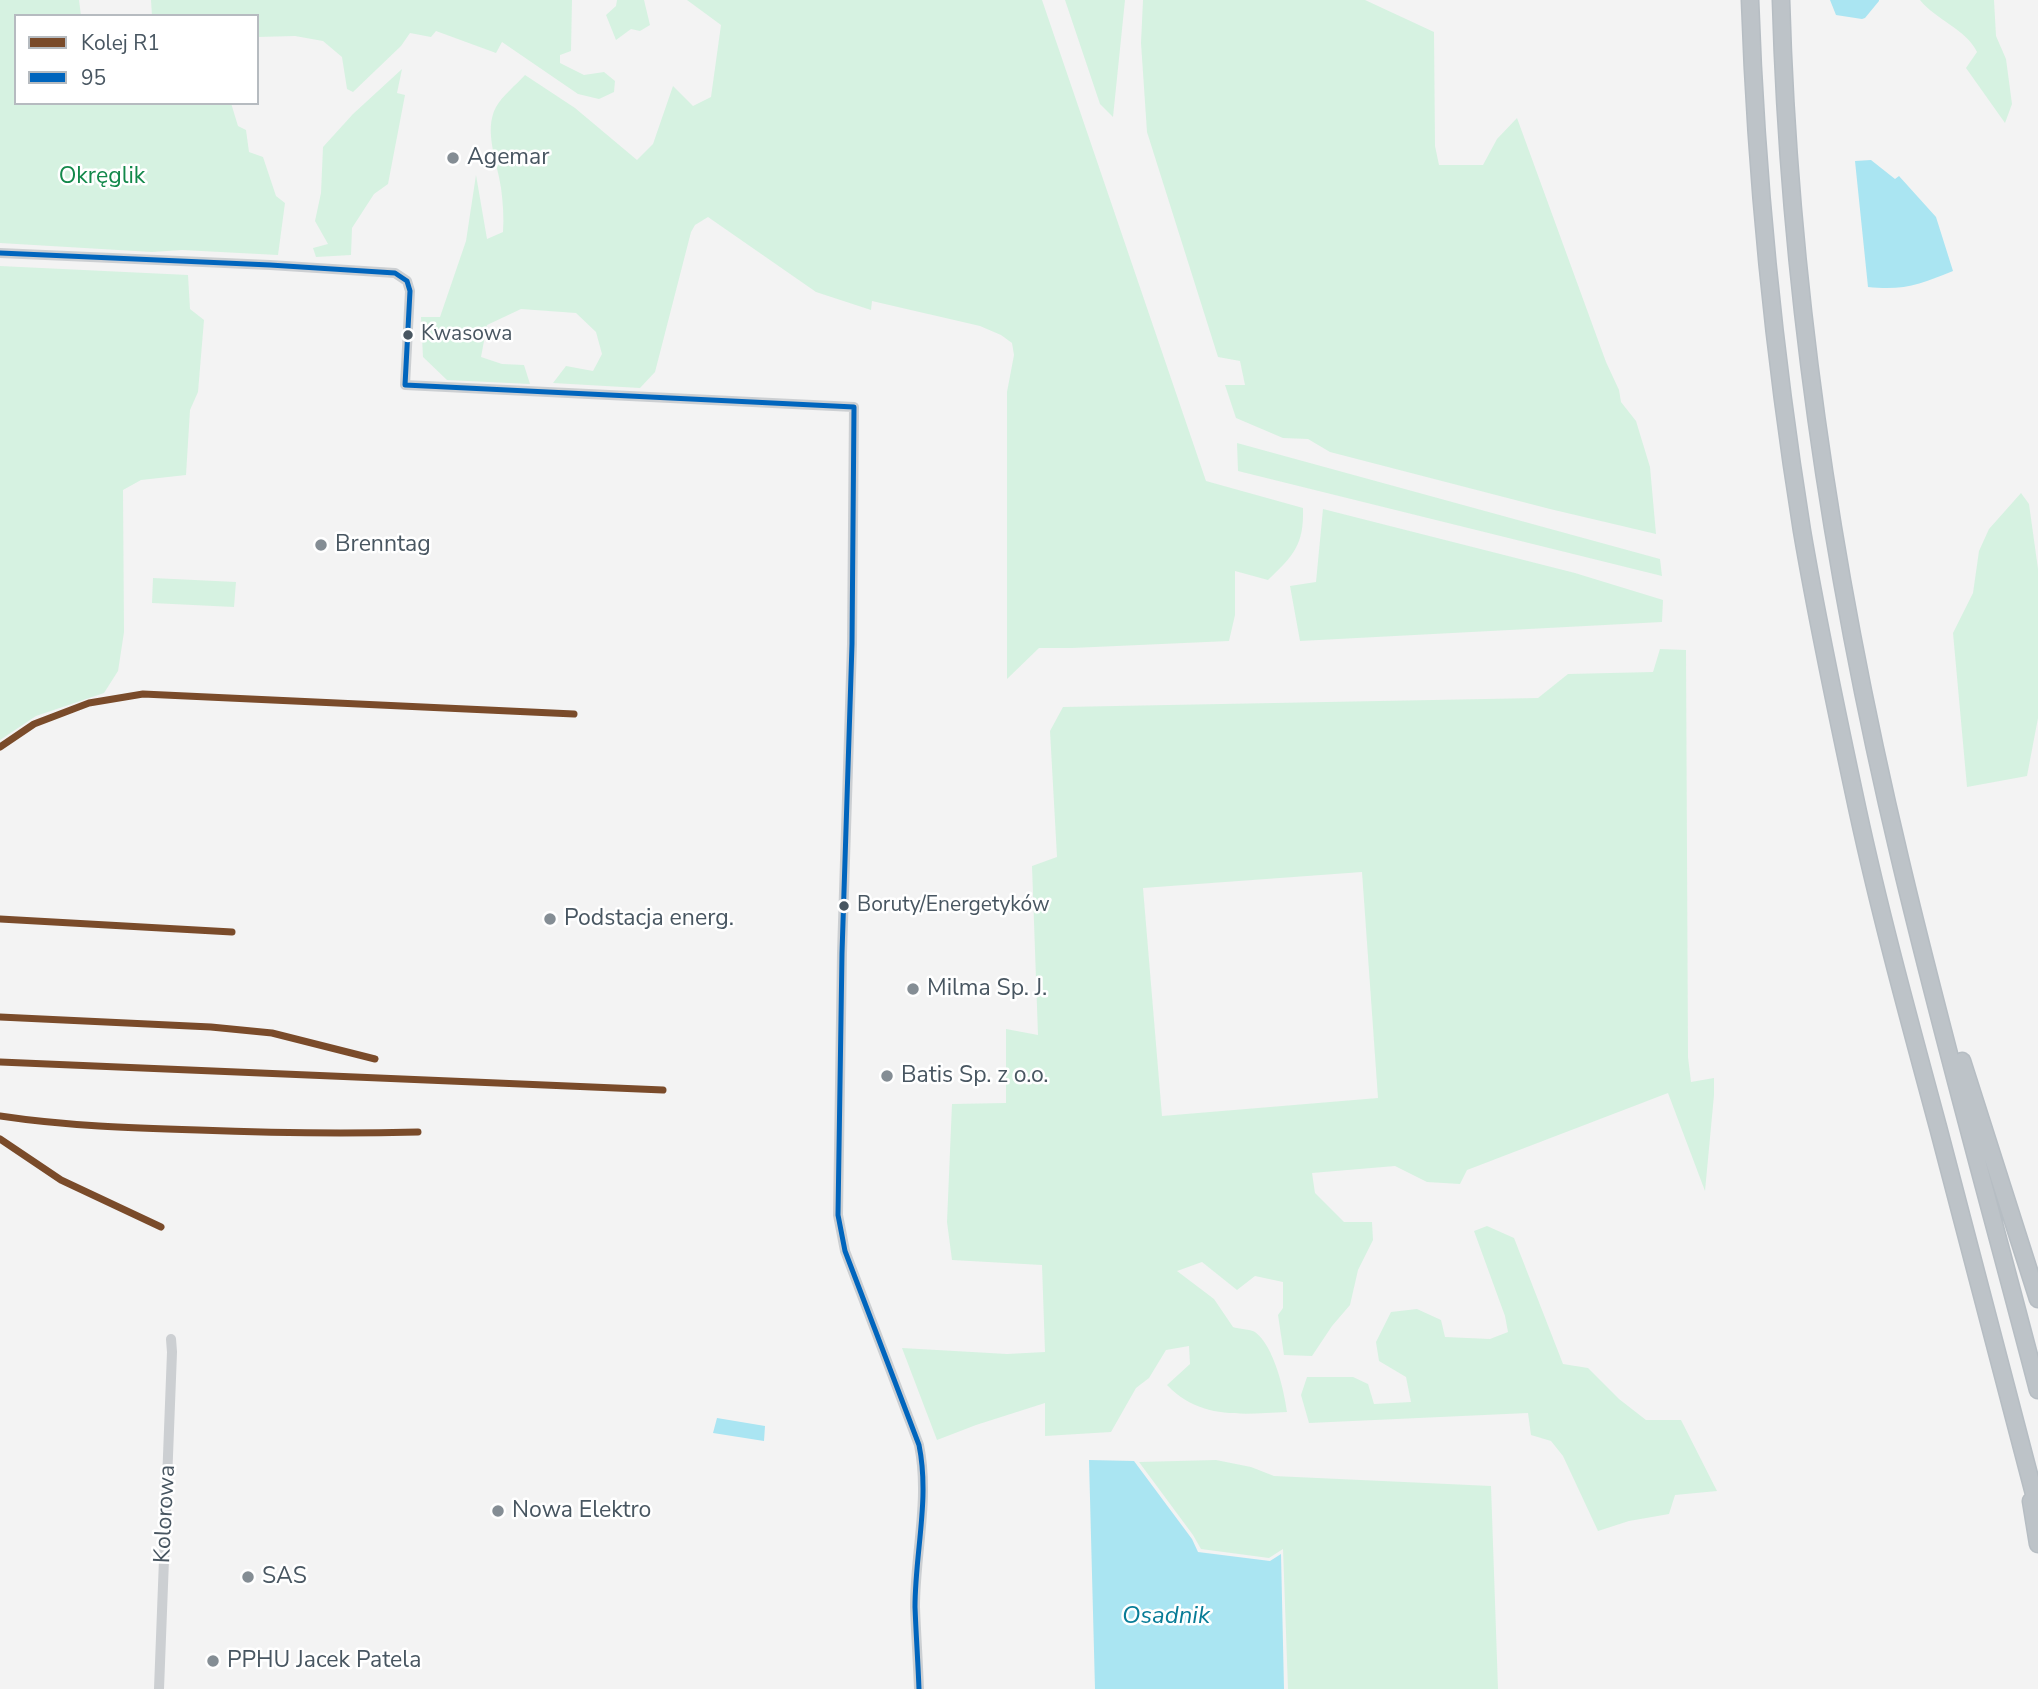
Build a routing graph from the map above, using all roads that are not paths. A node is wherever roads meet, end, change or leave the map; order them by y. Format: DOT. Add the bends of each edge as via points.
graph roads {
  1 [pos="1750,0"];
  2 [pos="1781,0"];
  3 [pos="0,253"];
  4 [pos="1925,959"];
  5 [pos="2038,1298"];
  6 [pos="171,1339"];
  7 [pos="2038,1390"];
  8 [pos="2022,1450"];
  9 [pos="2038,1509"];
  10 [pos="2038,1544"];
  11 [pos="159,1689"];
  12 [pos="919,1689"];
  1 -- 8 [label="highway" via="1760,166 1783,395 1826,660 1858,816"];
  2 -- 4 [label="highway" via="1798,260 1830,510 1873,738"];
  3 -- 12 [label="street" via="395,273 407,281 410,291 405,385 854,407 838,1215 845,1251 919,1444 923,1467 915,1606"];
  4 -- 5 [label="highway" via="1958,1046"];
  4 -- 7 [label="highway"];
  6 -- 11 [label="street, Kolorowa"];
  8 -- 9 [label="highway"];
  8 -- 10 [label="highway"];
}
